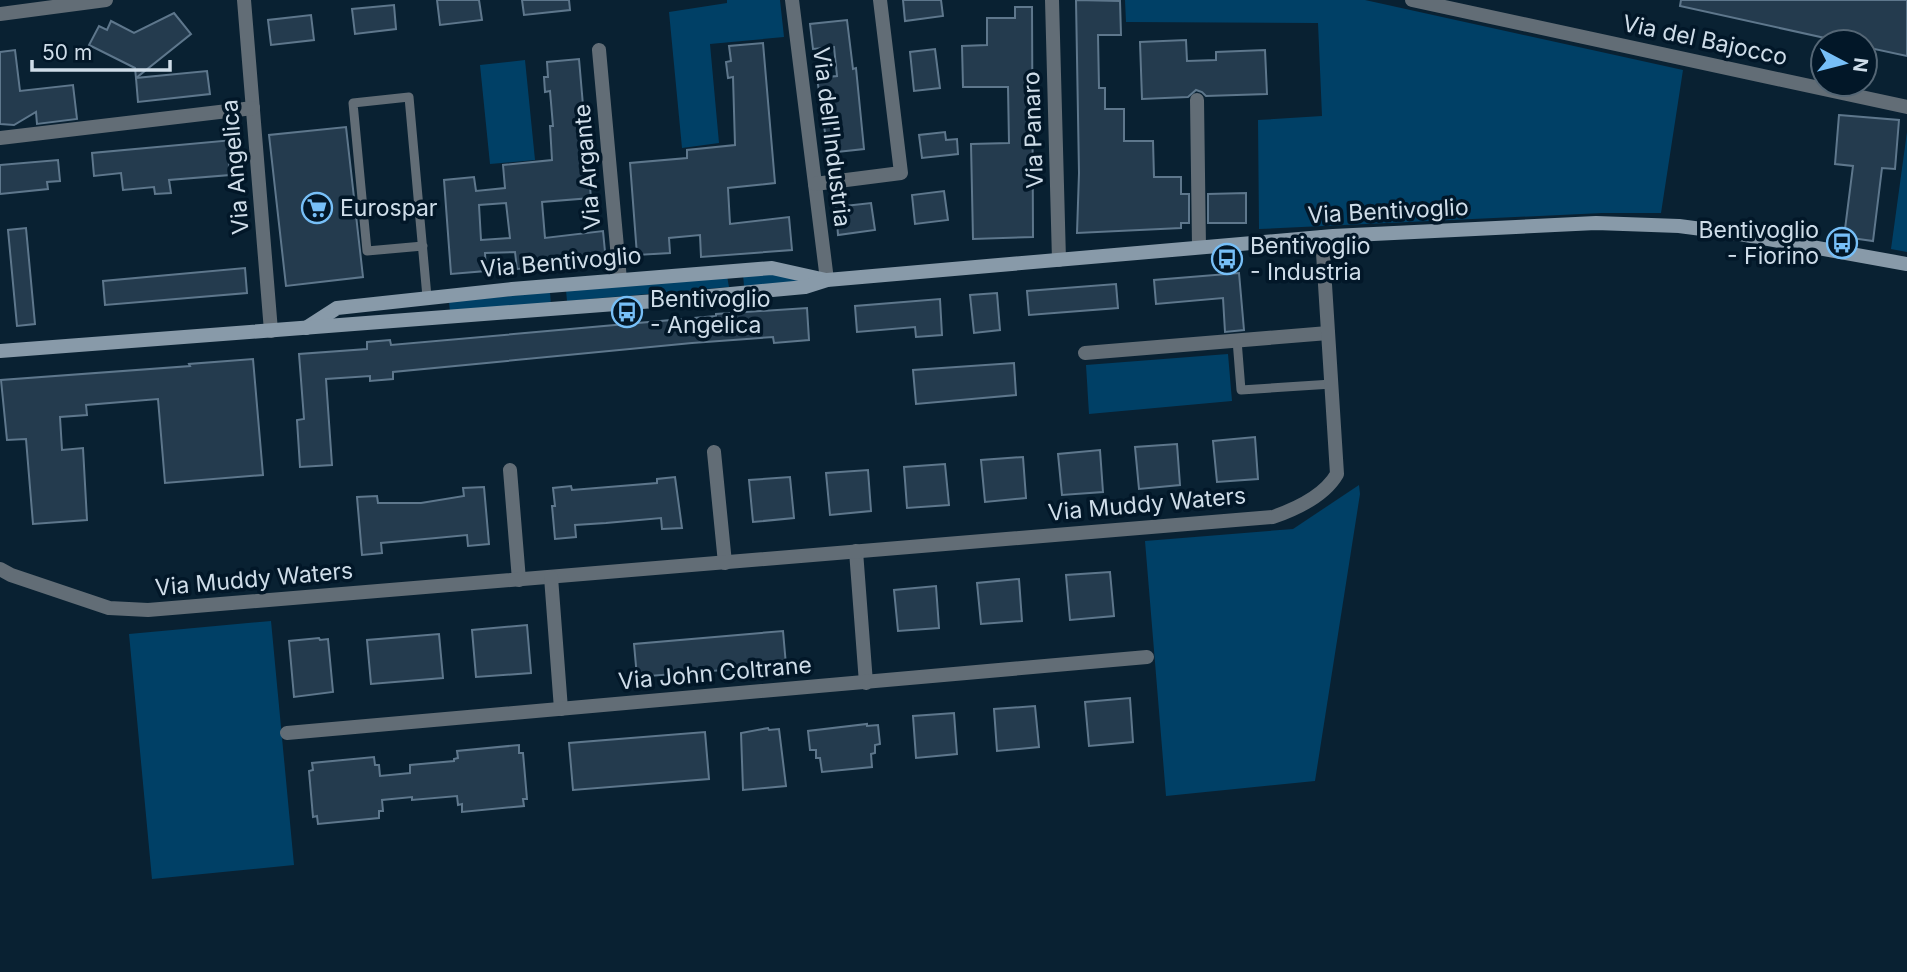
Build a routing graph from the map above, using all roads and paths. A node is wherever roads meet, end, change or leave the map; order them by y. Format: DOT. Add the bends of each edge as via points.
graph roads {
  1 [pos="106,0"];
  2 [pos="244,0"];
  3 [pos="792,0"];
  4 [pos="880,0"];
  5 [pos="1052,0"];
  6 [pos="1412,0"];
  7 [pos="0,14"];
  8 [pos="599,50"];
  9 [pos="1197,100"];
  10 [pos="1907,107"];
  11 [pos="253,108"];
  12 [pos="0,138"];
  13 [pos="815,184"];
  14 [pos="1322,237"];
  15 [pos="423,246"];
  16 [pos="1199,247"];
  17 [pos="1059,260"];
  18 [pos="1907,264"];
  19 [pos="621,280"];
  20 [pos="827,280"];
  21 [pos="427,297"];
  22 [pos="446,318"];
  23 [pos="416,320"];
  24 [pos="304,328"];
  25 [pos="271,331"];
  26 [pos="1328,333"];
  27 [pos="1237,340"];
  28 [pos="0,351"];
  29 [pos="1085,353"];
  30 [pos="1332,384"];
  31 [pos="714,452"];
  32 [pos="510,470"];
  33 [pos="856,551"];
  34 [pos="724,562"];
  35 [pos="0,569"];
  36 [pos="551,577"];
  37 [pos="519,580"];
  38 [pos="1147,657"];
  39 [pos="866,683"];
  40 [pos="561,709"];
  41 [pos="287,733"];
  1 -- 7 [label="street"];
  2 -- 11 [label="street, Via Angelica"];
  3 -- 13 [label="street, Via dell'Industria"];
  4 -- 13 [label="street" via="901,173"];
  5 -- 17 [label="street, Via Panaro"];
  6 -- 10 [label="street, Via del Bajocco"];
  8 -- 19 [label="street, Via Argante"];
  9 -- 16 [label="street"];
  11 -- 12 [label="street"];
  11 -- 25 [label="street, Via Angelica"];
  13 -- 20 [label="street, Via dell'Industria"];
  14 -- 16 [label="street, Via Bentivoglio"];
  14 -- 18 [label="street, Via Bentivoglio" via="1638,223 1740,234"];
  14 -- 26 [label="street, Via Muddy Waters"];
  15 -- 15 [label="lane" via="410,97 354,103 367,251"];
  15 -- 21 [label="lane"];
  16 -- 17 [label="street, Via Bentivoglio"];
  17 -- 20 [label="street, Via Bentivoglio"];
  19 -- 20 [label="street, Via Bentivoglio" via="772,268"];
  19 -- 21 [label="street, Via Bentivoglio"];
  20 -- 22 [label="street, Via Bentivoglio" via="805,287"];
  21 -- 22 [label="street"];
  21 -- 23 [label="street"];
  21 -- 24 [label="street, Via Bentivoglio" via="337,308"];
  22 -- 23 [label="street, Via Bentivoglio"];
  23 -- 24 [label="street, Via Bentivoglio"];
  24 -- 25 [label="street, Via Bentivoglio"];
  25 -- 28 [label="street, Via Bentivoglio"];
  26 -- 27 [label="street"];
  26 -- 30 [label="street, Via Muddy Waters"];
  27 -- 29 [label="street"];
  27 -- 30 [label="lane" via="1241,390"];
  30 -- 33 [label="street, Via Muddy Waters" via="1338,474 1322,491 1281,514"];
  31 -- 34 [label="street"];
  32 -- 37 [label="street"];
  33 -- 34 [label="street, Via Muddy Waters"];
  33 -- 39 [label="street"];
  34 -- 36 [label="street, Via Muddy Waters"];
  35 -- 37 [label="street, Via Muddy Waters" via="109,608 136,611"];
  36 -- 37 [label="street, Via Muddy Waters"];
  36 -- 40 [label="street"];
  38 -- 39 [label="street, Via John Coltrane"];
  39 -- 40 [label="street, Via John Coltrane"];
  40 -- 41 [label="street, Via John Coltrane"];
}
